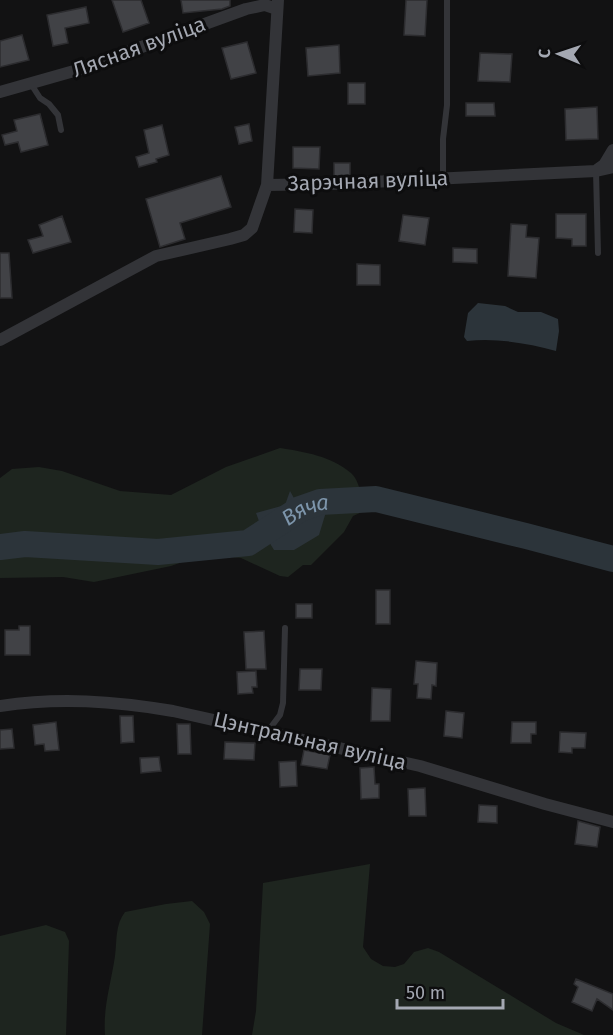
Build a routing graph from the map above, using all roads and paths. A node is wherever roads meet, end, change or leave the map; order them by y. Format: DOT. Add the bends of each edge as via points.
graph roads {
  1 [pos="447,0"];
  2 [pos="278,4"];
  3 [pos="30,83"];
  4 [pos="0,92"];
  5 [pos="61,130"];
  6 [pos="613,150"];
  7 [pos="613,167"];
  8 [pos="596,171"];
  9 [pos="442,178"];
  10 [pos="267,185"];
  11 [pos="598,253"];
  12 [pos="0,340"];
  13 [pos="285,628"];
  14 [pos="0,706"];
  15 [pos="267,731"];
  16 [pos="613,822"];
  1 -- 9 [label="lane"];
  2 -- 3 [label="street, Лясная вуліца" via="246,9"];
  2 -- 10 [label="street"];
  3 -- 4 [label="street, Лясная вуліца"];
  3 -- 5 [label="lane" via="58,115"];
  6 -- 8 [label="street"];
  7 -- 8 [label="street, Зарэчная вуліца"];
  8 -- 9 [label="street, Зарэчная вуліца"];
  8 -- 11 [label="lane"];
  9 -- 10 [label="street, Зарэчная вуліца"];
  10 -- 12 [label="street, Зарэчная вуліца" via="252,228 244,235 156,256"];
  13 -- 15 [label="lane" via="283,703 280,715"];
  14 -- 15 [label="street, Цэнтральная вуліца" via="51,700 110,702"];
  15 -- 16 [label="street, Цэнтральная вуліца" via="420,766"];
}
